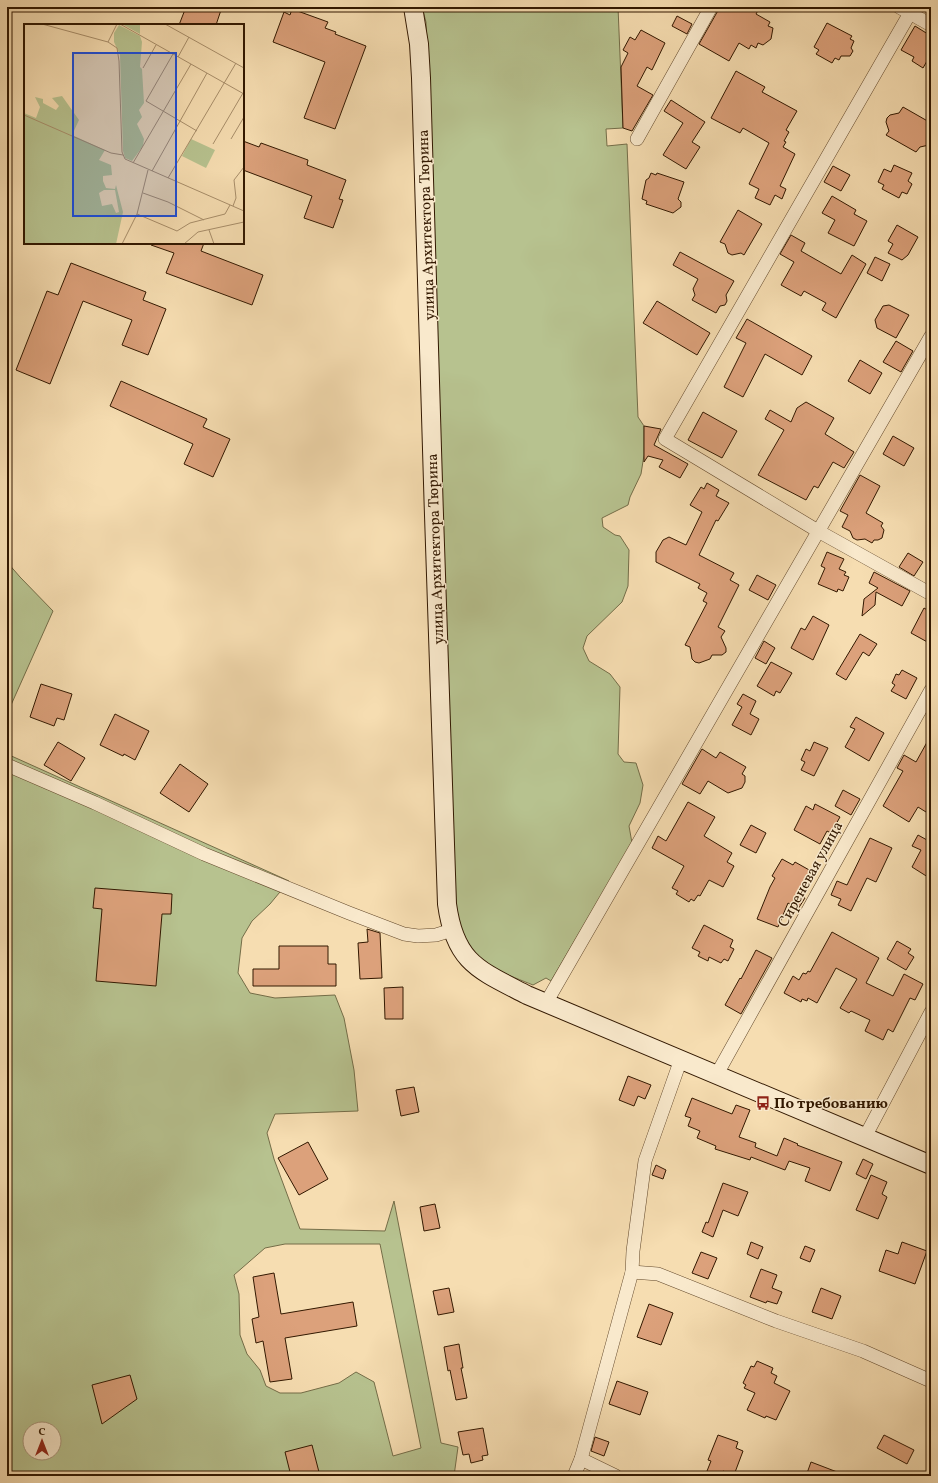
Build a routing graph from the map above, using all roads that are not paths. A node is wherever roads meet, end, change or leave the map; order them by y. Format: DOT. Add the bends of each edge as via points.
graph roads {
  1 [pos="413,7"];
  2 [pos="711,7"];
  3 [pos="905,10"];
  4 [pos="931,25"];
  5 [pos="637,139"];
  6 [pos="931,336"];
  7 [pos="818,531"];
  8 [pos="931,594"];
  9 [pos="931,690"];
  10 [pos="7,765"];
  11 [pos="452,930"];
  12 [pos="546,1003"];
  13 [pos="931,1012"];
  14 [pos="681,1059"];
  15 [pos="717,1074"];
  16 [pos="866,1137"];
  17 [pos="931,1165"];
  18 [pos="632,1272"];
  19 [pos="931,1382"];
  20 [pos="581,1459"];
  21 [pos="574,1476"];
  22 [pos="616,1476"];
  1 -- 11 [label="street, улица Архитектора Тюрина" via="421,78 442,786 447,904"];
  2 -- 5 [label="street"];
  3 -- 4 [label="street"];
  3 -- 7 [label="street" via="665,439"];
  6 -- 7 [label="street"];
  7 -- 8 [label="street"];
  7 -- 12 [label="street"];
  9 -- 15 [label="street, Сиреневая улица"];
  10 -- 11 [label="street" via="204,854 404,934 436,935"];
  11 -- 12 [label="street, улица Архитектора Тюрина" via="458,944 476,966"];
  12 -- 14 [label="street, улица Архитектора Тюрина"];
  13 -- 16 [label="street"];
  14 -- 15 [label="street, улица Архитектора Тюрина"];
  14 -- 18 [label="street" via="644,1161"];
  15 -- 16 [label="street, улица Архитектора Тюрина"];
  16 -- 17 [label="street, улица Архитектора Тюрина"];
  18 -- 19 [label="street" via="658,1274 776,1321 863,1351"];
  18 -- 20 [label="street"];
  20 -- 21 [label="street"];
  20 -- 22 [label="street"];
}
